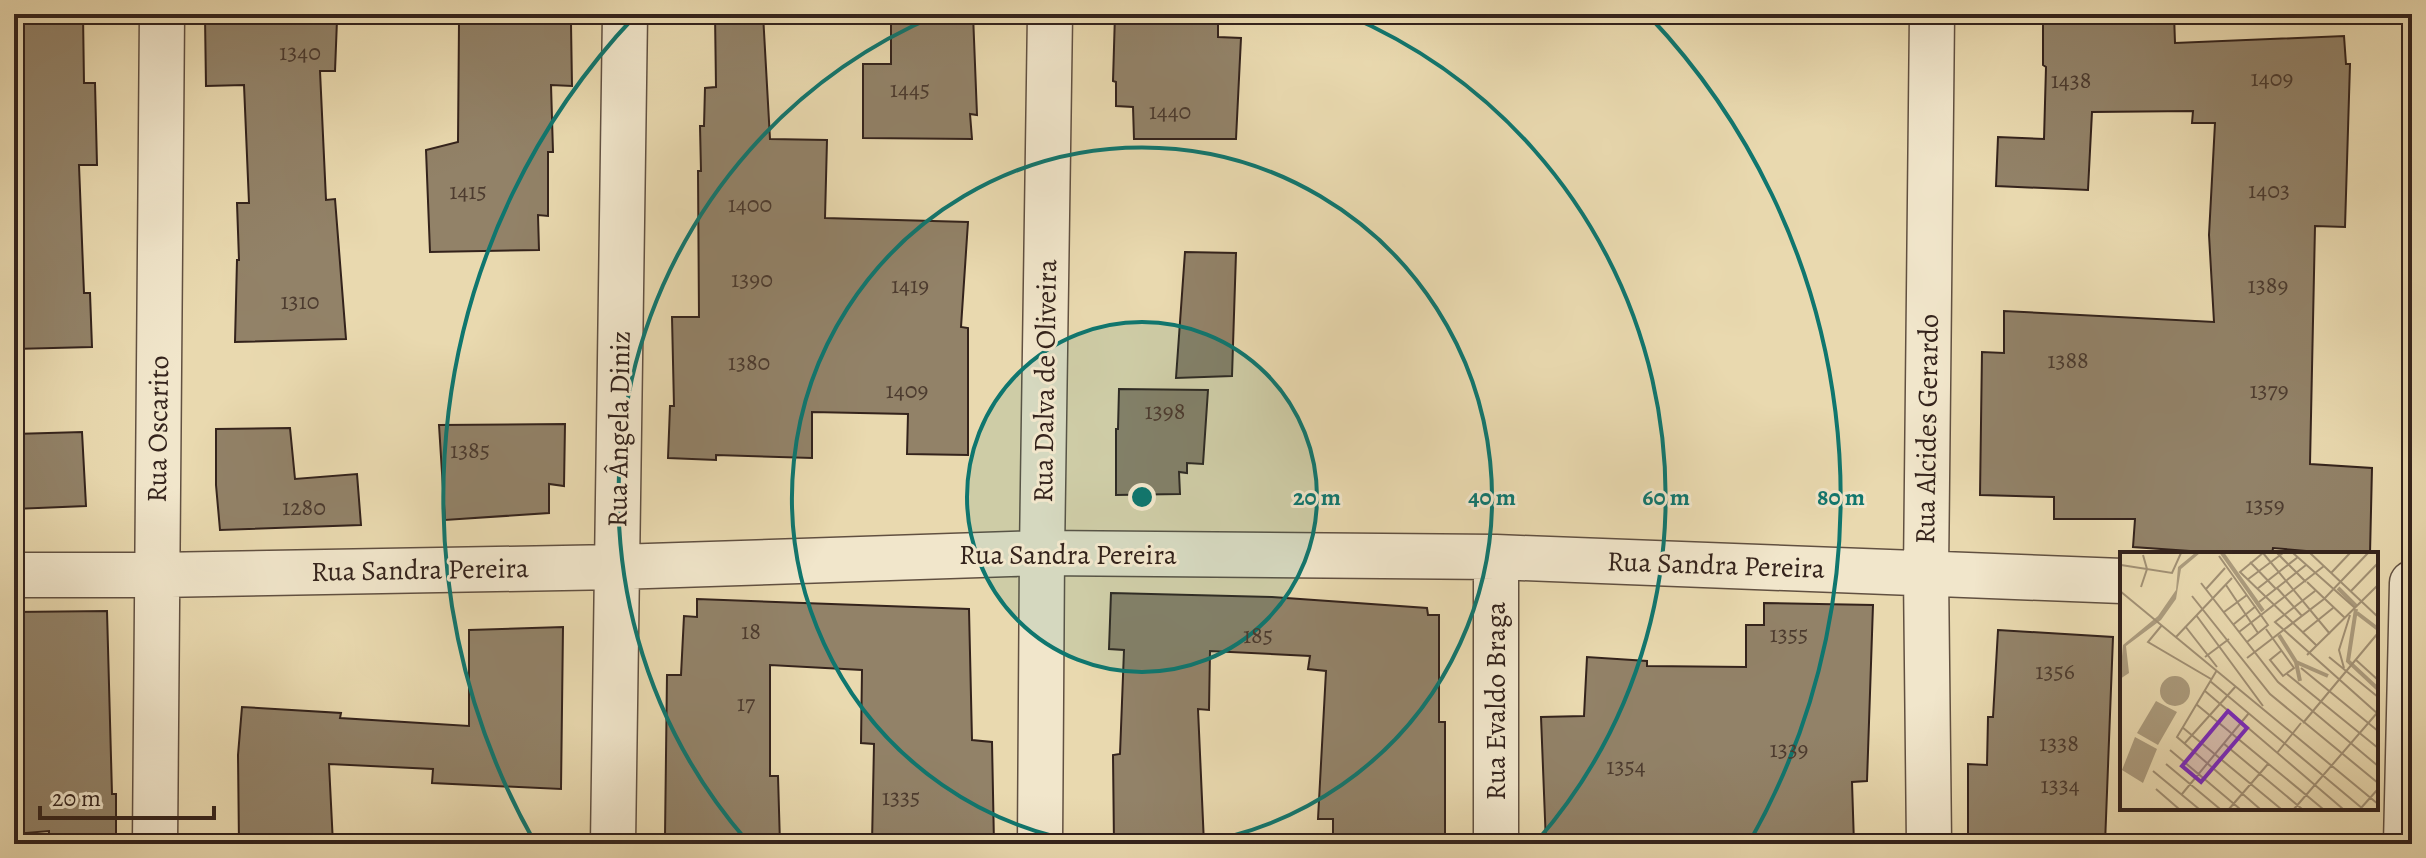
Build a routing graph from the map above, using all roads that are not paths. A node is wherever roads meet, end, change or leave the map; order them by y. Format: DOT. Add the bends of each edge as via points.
graph roads {
  1 [pos="162,14"];
  2 [pos="625,14"];
  3 [pos="1050,14"];
  4 [pos="1932,14"];
  5 [pos="1042,553"];
  6 [pos="1496,557"];
  7 [pos="617,567"];
  8 [pos="1926,573"];
  9 [pos="2412,574"];
  10 [pos="14,575"];
  11 [pos="157,575"];
  12 [pos="2120,581"];
  13 [pos="2412,583"];
  14 [pos="2378,586"];
  15 [pos="155,844"];
  16 [pos="613,844"];
  17 [pos="1040,844"];
  18 [pos="1496,844"];
  19 [pos="1929,844"];
  20 [pos="2406,844"];
  1 -- 11 [label="street, Rua Oscarito"];
  2 -- 7 [label="street, Rua Ângela Diniz"];
  3 -- 5 [label="street, Rua Dalva de Oliveira"];
  4 -- 8 [label="street, Rua Alcides Gerardo"];
  5 -- 6 [label="street, Rua Sandra Pereira"];
  5 -- 7 [label="street, Rua Sandra Pereira"];
  5 -- 17 [label="street, Rua Dalva de Oliveira"];
  6 -- 8 [label="street, Rua Sandra Pereira"];
  6 -- 18 [label="street, Rua Evaldo Braga"];
  7 -- 11 [label="street, Rua Sandra Pereira"];
  7 -- 16 [label="street, Rua Ângela Diniz"];
  8 -- 12 [label="street, Rua Sandra Pereira"];
  8 -- 19 [label="street, Rua Alcides Gerardo"];
  9 -- 14 [label="street"];
  10 -- 11 [label="street, Rua Sandra Pereira"];
  11 -- 15 [label="street, Rua Oscarito"];
  13 -- 20 [label="street"];
}
